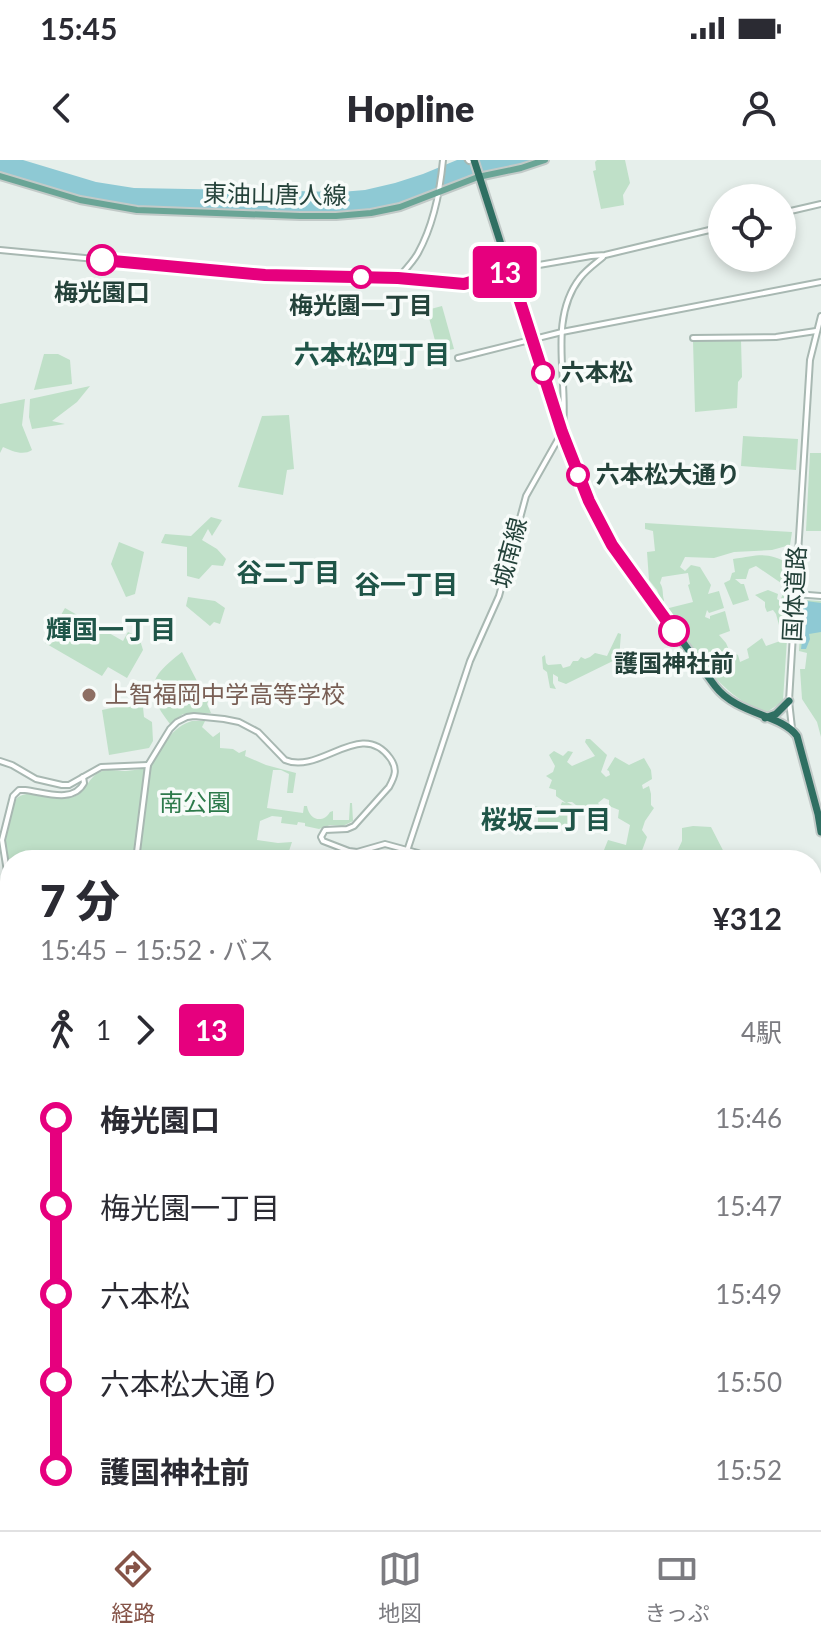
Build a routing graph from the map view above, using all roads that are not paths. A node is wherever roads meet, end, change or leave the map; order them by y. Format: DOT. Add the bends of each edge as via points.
graph roads {
  1 [pos="545,160"];
  2 [pos="472,161"];
  3 [pos="443,163"];
  4 [pos="476,175"];
  5 [pos="0,176"];
  6 [pos="439,192"];
  7 [pos="821,204"];
  8 [pos="796,210"];
  9 [pos="708,230"];
  10 [pos="0,250"];
  11 [pos="605,255"];
  12 [pos="510,270"];
  13 [pos="398,278"];
  14 [pos="821,282"];
  15 [pos="821,316"];
  16 [pos="816,331"];
  17 [pos="562,332"];
  18 [pos="532,338"];
  19 [pos="693,338"];
  20 [pos="458,358"];
  21 [pos="562,432"];
  22 [pos="795,594"];
  23 [pos="821,596"];
  24 [pos="789,701"];
  25 [pos="765,718"];
  26 [pos="792,730"];
  27 [pos="0,761"];
  28 [pos="148,765"];
  29 [pos="83,777"];
  30 [pos="821,832"];
  31 [pos="4,850"];
  32 [pos="137,850"];
  33 [pos="346,850"];
  34 [pos="364,850"];
  35 [pos="408,850"];
  1 -- 4 [label="main road, 東油山唐人線"];
  2 -- 4 [label="highway"];
  3 -- 6 [label="street"];
  4 -- 6 [label="main road, 東油山唐人線"];
  4 -- 12 [label="highway"];
  5 -- 6 [label="main road, 東油山唐人線" via="80,200 137,210 284,216 371,213"];
  6 -- 13 [label="street" via="417,255"];
  7 -- 8 [label="street"];
  9 -- 11 [label="street"];
  10 -- 13 [label="street" via="265,275"];
  11 -- 12 [label="street"];
  11 -- 17 [label="street, 城南線" via="569,296"];
  12 -- 13 [label="street" via="464,284"];
  12 -- 18 [label="highway"];
  14 -- 17 [label="street"];
  15 -- 16 [label="street, 国体道路"];
  16 -- 19 [label="street"];
  16 -- 22 [label="street, 国体道路"];
  17 -- 18 [label="street"];
  17 -- 21 [label="street, 城南線"];
  18 -- 20 [label="street"];
  18 -- 21 [label="highway"];
  21 -- 25 [label="highway" via="607,536 669,624 719,691"];
  21 -- 35 [label="street, 城南線" via="526,496 499,596 470,661"];
  22 -- 23 [label="street"];
  22 -- 24 [label="street, 国体道路"];
  24 -- 25 [label="highway"];
  24 -- 26 [label="street, 国体道路"];
  25 -- 26 [label="highway"];
  26 -- 30 [label="highway" via="800,743"];
  27 -- 29 [label="street" via="45,783 69,785"];
  28 -- 29 [label="street" via="101,767"];
  28 -- 32 [label="street"];
  28 -- 33 [label="street" via="177,722 194,716 249,727 291,763 361,743 377,746 396,769 389,787 354,826 325,830 321,837"];
  29 -- 31 [label="street" via="73,795 19,790 13,796"];
  34 -- 35 [label="street" via="385,844"];
}
